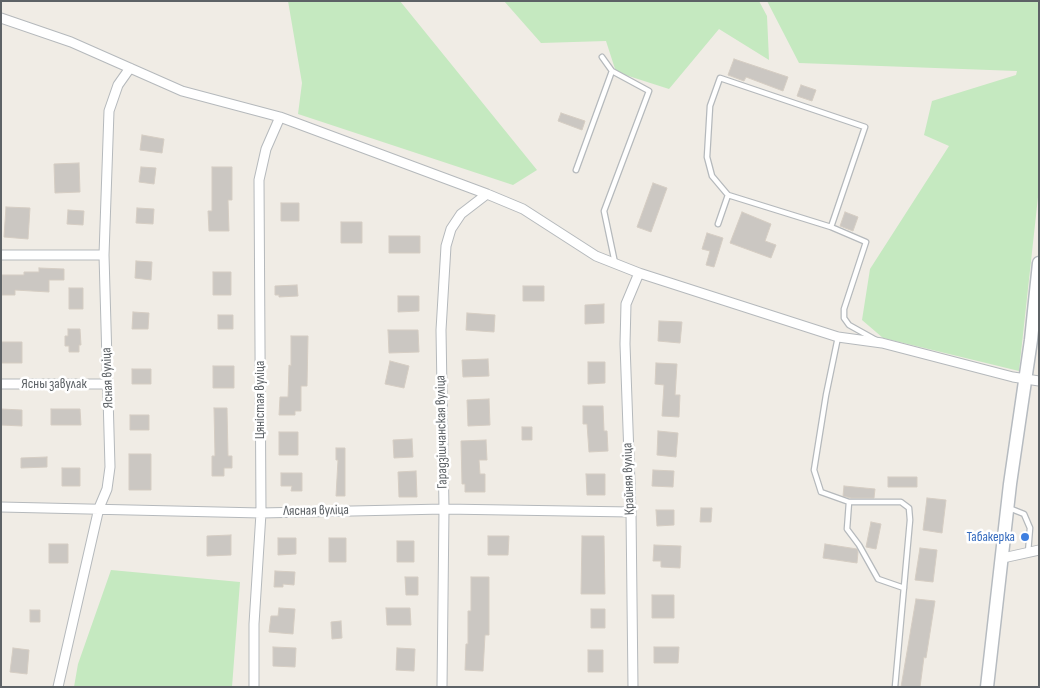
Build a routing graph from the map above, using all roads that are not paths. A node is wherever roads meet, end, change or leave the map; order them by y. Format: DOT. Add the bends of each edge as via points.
graph roads {
  1 [pos="1,18"];
  2 [pos="602,57"];
  3 [pos="130,68"];
  4 [pos="612,70"];
  5 [pos="280,117"];
  6 [pos="576,170"];
  7 [pos="487,194"];
  8 [pos="728,194"];
  9 [pos="718,224"];
  10 [pos="831,227"];
  11 [pos="1,255"];
  12 [pos="104,255"];
  13 [pos="615,264"];
  14 [pos="1039,264"];
  15 [pos="639,273"];
  16 [pos="838,337"];
  17 [pos="882,343"];
  18 [pos="1032,380"];
  19 [pos="1,384"];
  20 [pos="108,384"];
  21 [pos="849,502"];
  22 [pos="1,507"];
  23 [pos="99,508"];
  24 [pos="1008,508"];
  25 [pos="444,509"];
  26 [pos="631,512"];
  27 [pos="261,513"];
  28 [pos="1039,550"];
  29 [pos="1028,553"];
  30 [pos="1003,558"];
  31 [pos="904,588"];
  32 [pos="58,687"];
  33 [pos="254,687"];
  34 [pos="442,687"];
  35 [pos="633,687"];
  36 [pos="894,687"];
  37 [pos="987,687"];
  1 -- 3 [label="street" via="71,42"];
  2 -- 4 [label="lane"];
  3 -- 5 [label="street" via="182,91"];
  3 -- 12 [label="street, Ясная вуліца" via="118,85 109,110"];
  4 -- 6 [label="lane"];
  4 -- 13 [label="lane" via="649,91 604,211"];
  5 -- 7 [label="street"];
  5 -- 27 [label="street, Цяністая вуліца" via="266,149 259,180"];
  7 -- 13 [label="street" via="523,209 596,256"];
  7 -- 25 [label="street, Гарадзішчанская вуліца" via="461,214 451,229 446,246 441,330"];
  8 -- 9 [label="lane"];
  8 -- 10 [label="lane"];
  8 -- 10 [label="lane" via="712,176 707,157 710,106 720,78 866,127"];
  10 -- 17 [label="lane" via="866,242 844,309 844,318 849,325"];
  11 -- 12 [label="street"];
  12 -- 20 [label="street, Ясная вуліца"];
  13 -- 15 [label="street"];
  14 -- 18 [label="main road"];
  15 -- 16 [label="street"];
  15 -- 26 [label="street, Крайняя вуліца" via="626,304"];
  16 -- 17 [label="street"];
  16 -- 21 [label="lane" via="814,470 821,492"];
  17 -- 18 [label="street"];
  18 -- 24 [label="main road"];
  19 -- 20 [label="street, Ясны завулак"];
  20 -- 23 [label="street, Ясная вуліца" via="110,467 107,489"];
  21 -- 31 [label="lane" via="847,529 860,545 878,579"];
  21 -- 31 [label="lane" via="901,502 909,508"];
  22 -- 23 [label="street, Лясная вуліца"];
  23 -- 27 [label="street, Лясная вуліца"];
  23 -- 32 [label="street, Ясная вуліца"];
  24 -- 29 [label="lane" via="1024,514 1030,528"];
  24 -- 30 [label="main road"];
  25 -- 26 [label="street, Лясная вуліца"];
  25 -- 27 [label="street, Лясная вуліца"];
  25 -- 34 [label="street, Гарадзішчанская вуліца"];
  26 -- 35 [label="street, Крайняя вуліца"];
  27 -- 33 [label="street, Цяністая вуліца" via="254,624"];
  28 -- 29 [label="street"];
  29 -- 30 [label="street"];
  30 -- 37 [label="main road"];
  31 -- 36 [label="lane"];
}
